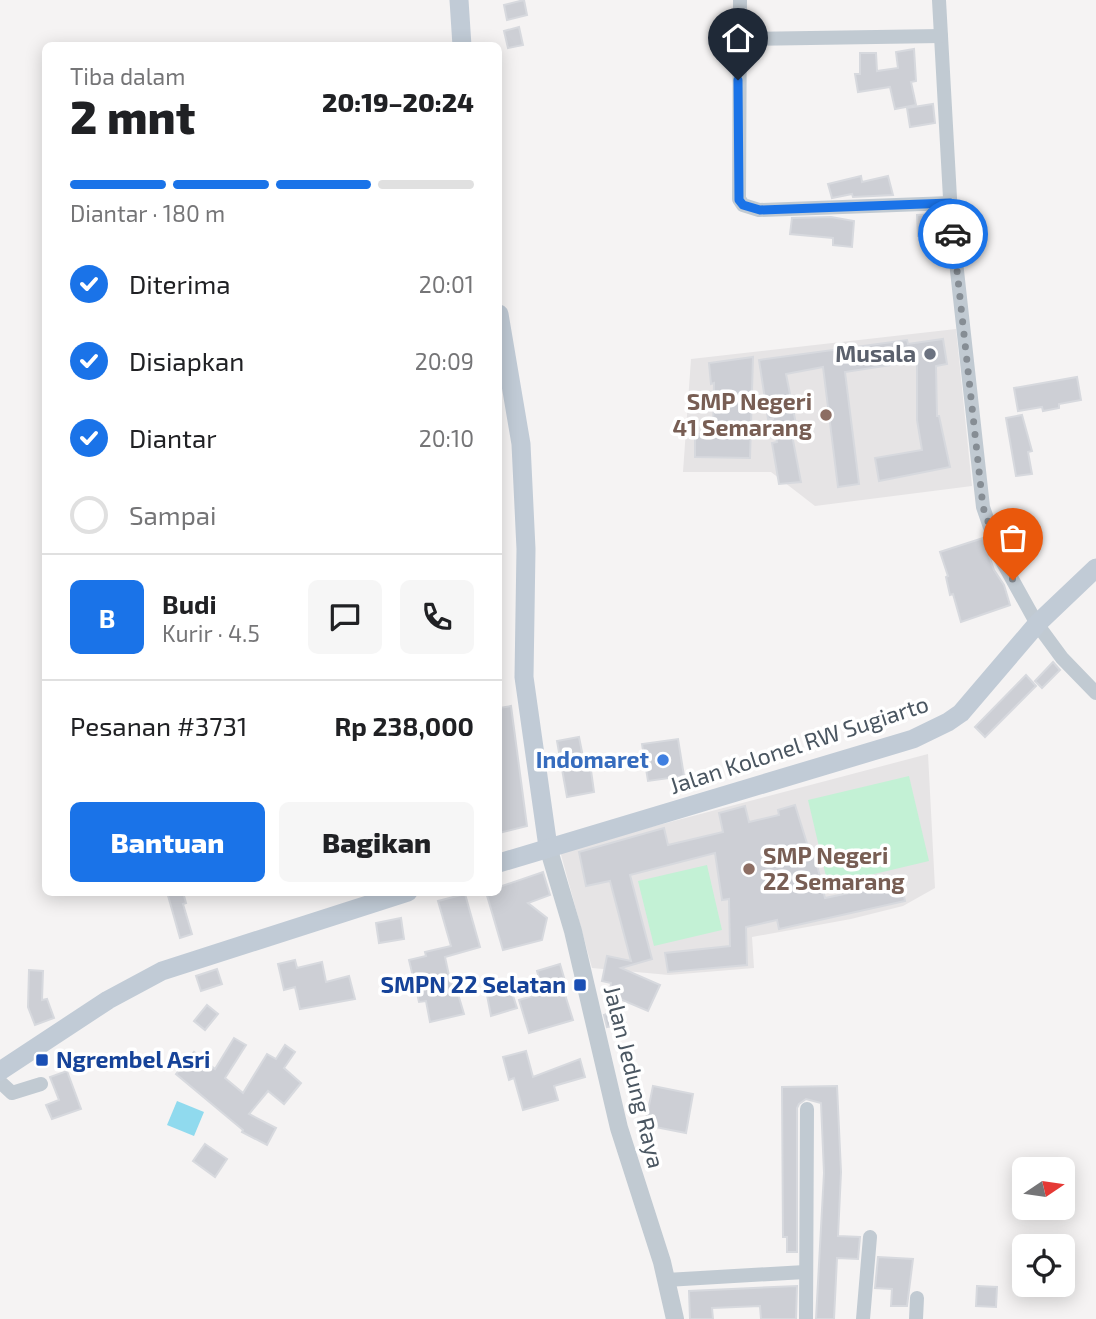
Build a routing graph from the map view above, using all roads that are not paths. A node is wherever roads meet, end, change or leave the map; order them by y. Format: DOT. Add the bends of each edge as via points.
graph roads {
  1 [pos="459,0"];
  2 [pos="740,0"];
  3 [pos="939,0"];
  4 [pos="941,36"];
  5 [pos="738,39"];
  6 [pos="462,42"];
  7 [pos="950,203"];
  8 [pos="502,332"];
  9 [pos="1096,568"];
  10 [pos="1037,624"];
  11 [pos="1096,693"];
  12 [pos="548,847"];
  13 [pos="502,862"];
  14 [pos="385,896"];
  15 [pos="357,901"];
  16 [pos="0,1071"];
  17 [pos="0,1082"];
  18 [pos="41,1084"];
  19 [pos="807,1109"];
  20 [pos="870,1237"];
  21 [pos="805,1272"];
  22 [pos="666,1280"];
  23 [pos="917,1297"];
  24 [pos="675,1319"];
  25 [pos="806,1319"];
  26 [pos="863,1319"];
  27 [pos="916,1319"];
  1 -- 6 [label="main road"];
  2 -- 5 [label="street"];
  3 -- 4 [label="street"];
  4 -- 5 [label="street"];
  4 -- 7 [label="street"];
  5 -- 7 [label="street" via="739,200 743,205 760,210"];
  7 -- 10 [label="street" via="983,507 1001,559"];
  8 -- 12 [label="main road" via="521,444 526,549 524,677"];
  9 -- 10 [label="main road, Jalan Kolonel RW Sugiarto"];
  10 -- 11 [label="street"];
  10 -- 12 [label="main road, Jalan Kolonel RW Sugiarto" via="961,713 913,739"];
  12 -- 13 [label="main road, Jalan Kolonel RW Sugiarto"];
  12 -- 22 [label="street, Jalan Jedung Raya" via="573,931 619,1128"];
  14 -- 15 [label="main road"];
  15 -- 16 [label="main road" via="162,971 108,1000"];
  17 -- 18 [label="street" via="12,1093"];
  19 -- 21 [label="street"];
  20 -- 26 [label="street"];
  21 -- 22 [label="street"];
  21 -- 25 [label="street"];
  22 -- 24 [label="street, Jalan Jedung Raya"];
  23 -- 27 [label="street"];
}
